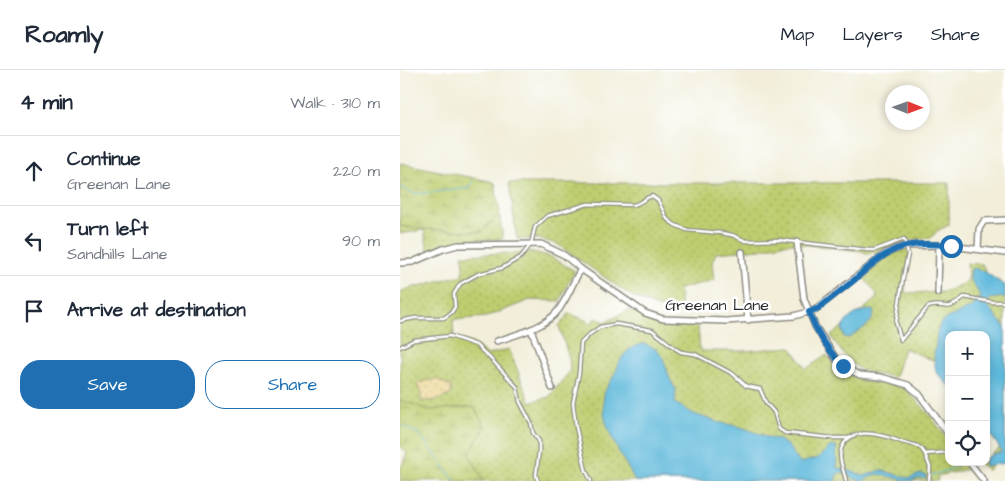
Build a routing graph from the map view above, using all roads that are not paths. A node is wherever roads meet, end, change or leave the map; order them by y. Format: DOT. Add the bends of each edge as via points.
graph roads {
  1 [pos="1005,220"];
  2 [pos="797,242"];
  3 [pos="532,243"];
  4 [pos="939,244"];
  5 [pos="906,246"];
  6 [pos="978,249"];
  7 [pos="742,252"];
  8 [pos="1005,253"];
  9 [pos="400,263"];
  10 [pos="582,269"];
  11 [pos="938,294"];
  12 [pos="1005,302"];
  13 [pos="809,312"];
  14 [pos="748,320"];
  15 [pos="400,321"];
  16 [pos="531,329"];
  17 [pos="497,340"];
  18 [pos="400,347"];
  19 [pos="552,388"];
  20 [pos="945,430"];
  21 [pos="849,438"];
  22 [pos="945,452"];
  23 [pos="925,454"];
  24 [pos="971,466"];
  25 [pos="929,480"];
  26 [pos="538,481"];
  27 [pos="590,481"];
  28 [pos="846,481"];
  29 [pos="984,481"];
  1 -- 6 [label="street" via="984,221 979,229"];
  2 -- 3 [label="lane" via="746,241 732,235 680,228 666,219 658,200 652,196 640,204 588,204 547,216 535,227"];
  2 -- 5 [label="lane" via="875,250 904,239"];
  2 -- 13 [label="street" via="802,292"];
  3 -- 9 [label="street, Greenan Lane" via="458,245 413,262"];
  3 -- 10 [label="street, Greenan Lane" via="557,250"];
  3 -- 15 [label="lane" via="515,262 462,282 454,294 455,306 451,314 444,318"];
  4 -- 5 [label="street, Greenan Lane"];
  4 -- 6 [label="street, Greenan Lane"];
  4 -- 11 [label="street"];
  5 -- 12 [label="lane" via="908,261 896,322 900,340 928,307 947,308 964,297"];
  5 -- 13 [label="street, Greenan Lane" via="886,253 819,308"];
  6 -- 8 [label="street, Greenan Lane"];
  7 -- 14 [label="street"];
  10 -- 14 [label="street, Greenan Lane" via="645,313 663,319"];
  10 -- 16 [label="street" via="559,310"];
  13 -- 14 [label="street, Greenan Lane"];
  13 -- 20 [label="street" via="829,349 843,366 860,375 908,385"];
  16 -- 17 [label="street"];
  16 -- 19 [label="street"];
  18 -- 26 [label="lane" via="414,340 450,336 476,345 490,358 517,387 520,402 532,423 533,433 539,441"];
  21 -- 23 [label="lane" via="870,433 883,435 917,445"];
  21 -- 27 [label="lane" via="785,433 779,429 774,412 760,389 746,386 728,371 695,354 676,350 652,330 610,324 590,334 579,348 573,403"];
  21 -- 28 [label="lane" via="841,448 840,458"];
  22 -- 23 [label="lane"];
  23 -- 25 [label="lane" via="930,467"];
  24 -- 29 [label="street"];
}
